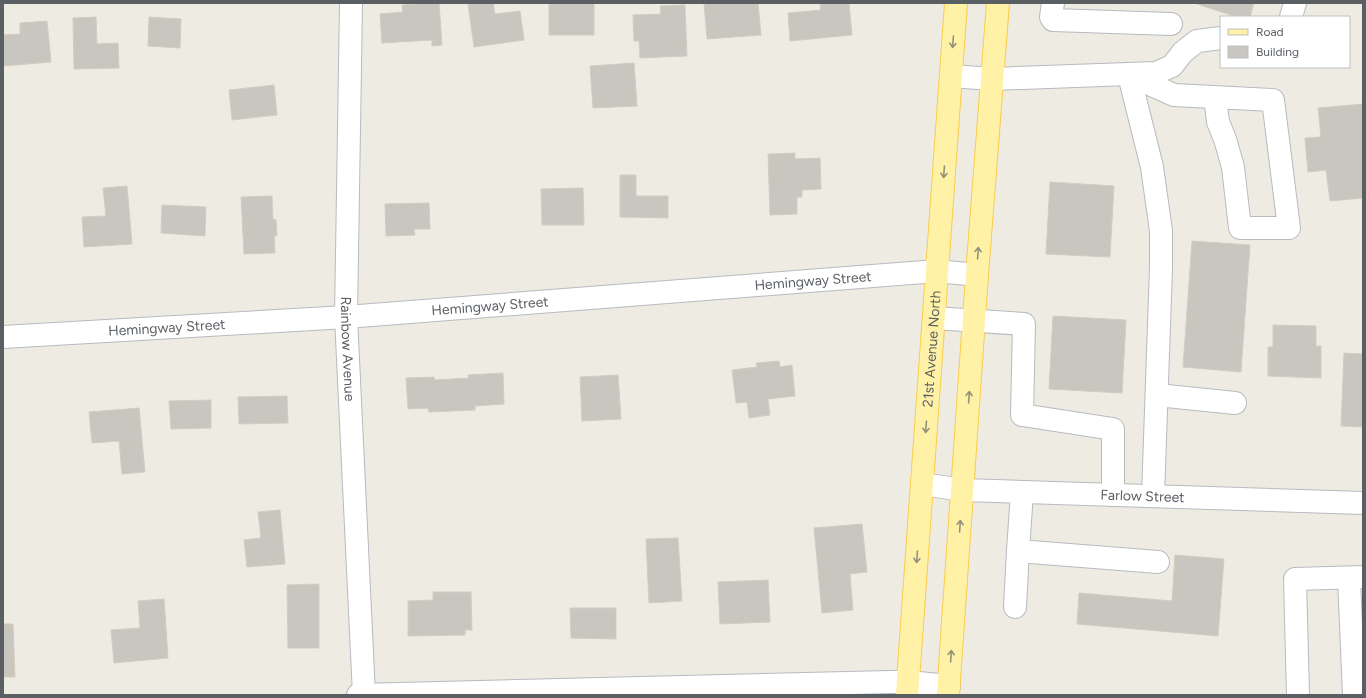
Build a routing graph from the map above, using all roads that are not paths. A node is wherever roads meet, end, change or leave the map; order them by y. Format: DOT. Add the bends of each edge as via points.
graph roads {
  1 [pos="351,3"];
  2 [pos="956,3"];
  3 [pos="998,3"];
  4 [pos="1053,3"];
  5 [pos="1295,3"];
  6 [pos="1291,16"];
  7 [pos="1170,24"];
  8 [pos="1220,38"];
  9 [pos="1129,75"];
  10 [pos="951,76"];
  11 [pos="992,79"];
  12 [pos="1216,97"];
  13 [pos="937,271"];
  14 [pos="977,275"];
  15 [pos="346,317"];
  16 [pos="934,318"];
  17 [pos="974,321"];
  18 [pos="3,337"];
  19 [pos="1157,395"];
  20 [pos="1234,403"];
  21 [pos="922,484"];
  22 [pos="963,490"];
  23 [pos="1022,492"];
  24 [pos="1113,495"];
  25 [pos="1154,496"];
  26 [pos="1363,503"];
  27 [pos="1018,551"];
  28 [pos="1158,562"];
  29 [pos="1356,578"];
  30 [pos="1015,607"];
  31 [pos="907,688"];
  32 [pos="949,690"];
  33 [pos="358,695"];
  34 [pos="364,695"];
  35 [pos="1298,695"];
  36 [pos="1354,695"];
  1 -- 15 [label="street, Rainbow Avenue"];
  2 -- 10 [label="main road, 21st Avenue North, one-way"];
  3 -- 11 [label="main road"];
  4 -- 7 [label="street" via="1053,20"];
  5 -- 6 [label="street"];
  8 -- 9 [label="street" via="1197,41 1183,52 1172,66 1156,73"];
  9 -- 11 [label="street"];
  9 -- 12 [label="street" via="1174,95"];
  9 -- 19 [label="street" via="1152,167 1161,231"];
  10 -- 11 [label="street"];
  10 -- 13 [label="main road, 21st Avenue North, one-way"];
  14 -- 11 [label="main road, one-way"];
  12 -- 12 [label="street" via="1273,100 1289,228 1240,228 1233,167 1218,122"];
  13 -- 14 [label="street, Hemingway Street"];
  13 -- 15 [label="street, Hemingway Street"];
  13 -- 16 [label="main road, 21st Avenue North"];
  14 -- 17 [label="main road"];
  15 -- 18 [label="street, Hemingway Street"];
  15 -- 34 [label="street, Rainbow Avenue"];
  16 -- 17 [label="street"];
  16 -- 21 [label="main road, 21st Avenue North, one-way"];
  22 -- 17 [label="main road, one-way"];
  17 -- 24 [label="street" via="1024,324 1022,415 1113,429"];
  19 -- 20 [label="street"];
  19 -- 25 [label="street"];
  21 -- 22 [label="street, Farlow Street"];
  21 -- 31 [label="main road, 21st Avenue North, one-way"];
  22 -- 23 [label="street, Farlow Street"];
  32 -- 22 [label="main road, one-way"];
  23 -- 24 [label="street, Farlow Street"];
  23 -- 27 [label="street"];
  24 -- 25 [label="street, Farlow Street"];
  25 -- 26 [label="street, Farlow Street"];
  27 -- 28 [label="street"];
  27 -- 30 [label="street"];
  29 -- 35 [label="street" via="1295,579"];
  29 -- 36 [label="street"];
  31 -- 32 [label="street"];
  31 -- 34 [label="street"];
  33 -- 34 [label="street"];
}
